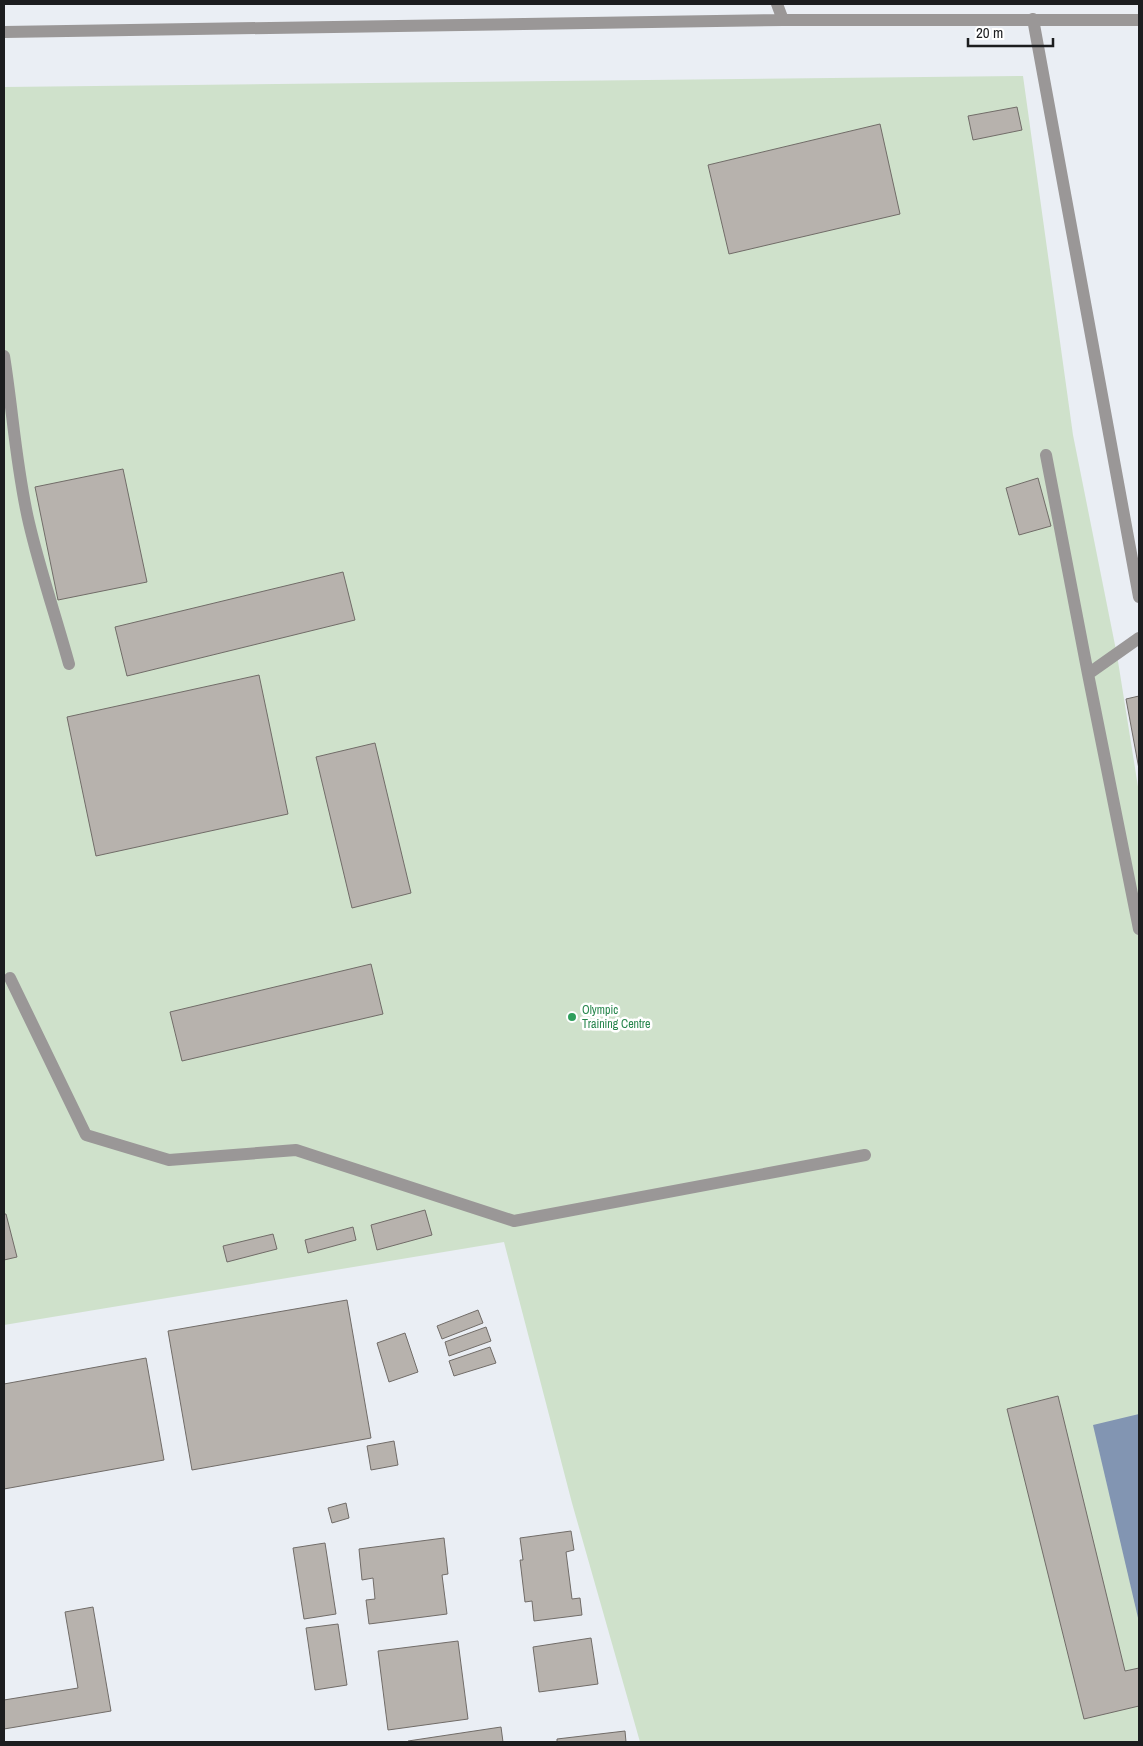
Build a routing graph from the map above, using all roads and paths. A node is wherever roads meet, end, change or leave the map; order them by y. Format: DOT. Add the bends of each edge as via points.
graph roads {
  1 [pos="777,4"];
  2 [pos="1033,19"];
  3 [pos="783,20"];
  4 [pos="1139,20"];
  5 [pos="4,32"];
  6 [pos="4,356"];
  7 [pos="1046,454"];
  8 [pos="1139,597"];
  9 [pos="1139,638"];
  10 [pos="69,664"];
  11 [pos="1088,674"];
  12 [pos="1139,929"];
  13 [pos="10,978"];
  14 [pos="865,1155"];
  1 -- 3 [label="street"];
  2 -- 3 [label="street"];
  2 -- 4 [label="street"];
  2 -- 8 [label="street"];
  3 -- 5 [label="street"];
  6 -- 10 [label="street" via="16,459 29,523"];
  7 -- 11 [label="street"];
  9 -- 11 [label="street"];
  11 -- 12 [label="street"];
  13 -- 14 [label="street" via="86,1135 168,1160 296,1150 514,1221"];
}
